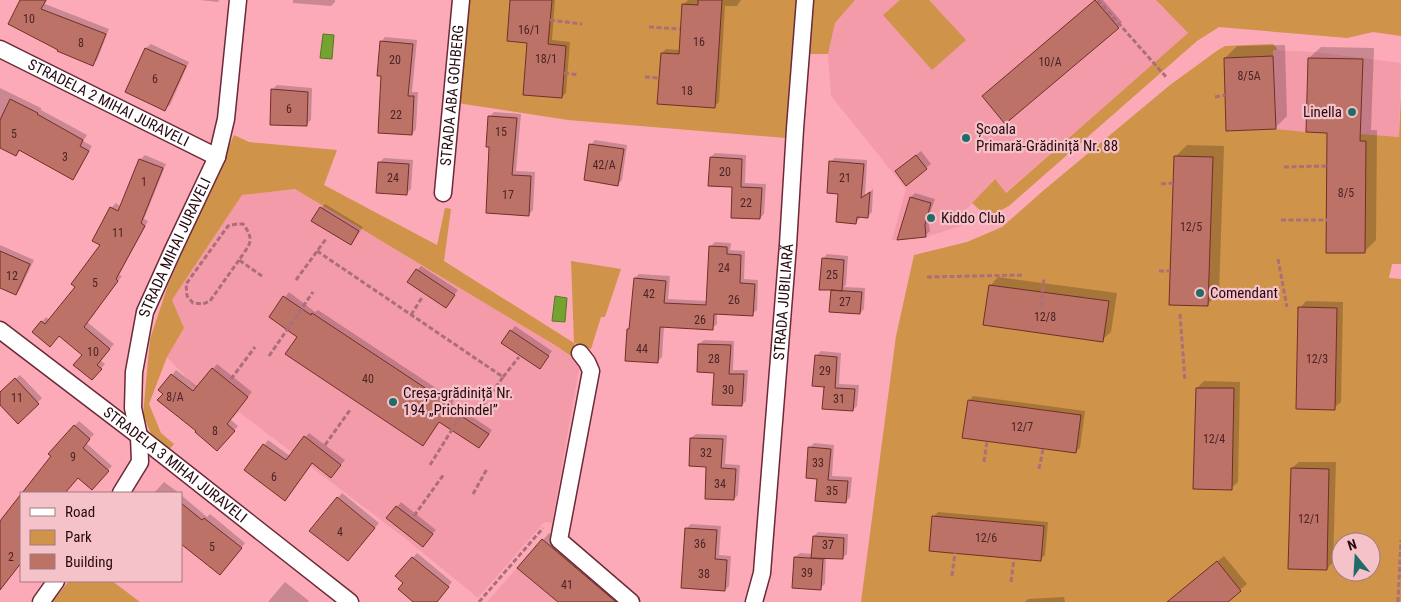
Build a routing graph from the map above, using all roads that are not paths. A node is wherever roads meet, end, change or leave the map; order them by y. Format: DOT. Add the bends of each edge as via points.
graph roads {
  1 [pos="238,0"];
  2 [pos="461,0"];
  3 [pos="805,0"];
  4 [pos="0,49"];
  5 [pos="217,157"];
  6 [pos="443,193"];
  7 [pos="0,330"];
  8 [pos="580,353"];
  9 [pos="139,436"];
  10 [pos="123,492"];
  11 [pos="55,582"];
  12 [pos="40,602"];
  13 [pos="350,602"];
  14 [pos="632,602"];
  15 [pos="754,602"];
  1 -- 5 [label="street, STRADA MIHAI JURAVELI" via="226,119"];
  2 -- 6 [label="street, STRADA ABA GOHBERG"];
  3 -- 15 [label="street, STRADA JUBILIARĂ" via="765,538 762,572"];
  4 -- 5 [label="street, STRADELA 2 MIHAI JURAVELI"];
  5 -- 9 [label="street, STRADA MIHAI JURAVELI" via="145,312 134,372 133,408"];
  7 -- 9 [label="street, STRADELA 3 MIHAI JURAVELI"];
  8 -- 14 [label="street" via="592,371 559,540"];
  9 -- 10 [label="street, STRADA MIHAI JURAVELI" via="140,462"];
  9 -- 13 [label="street, STRADELA 3 MIHAI JURAVELI"];
  11 -- 12 [label="street"];
}
